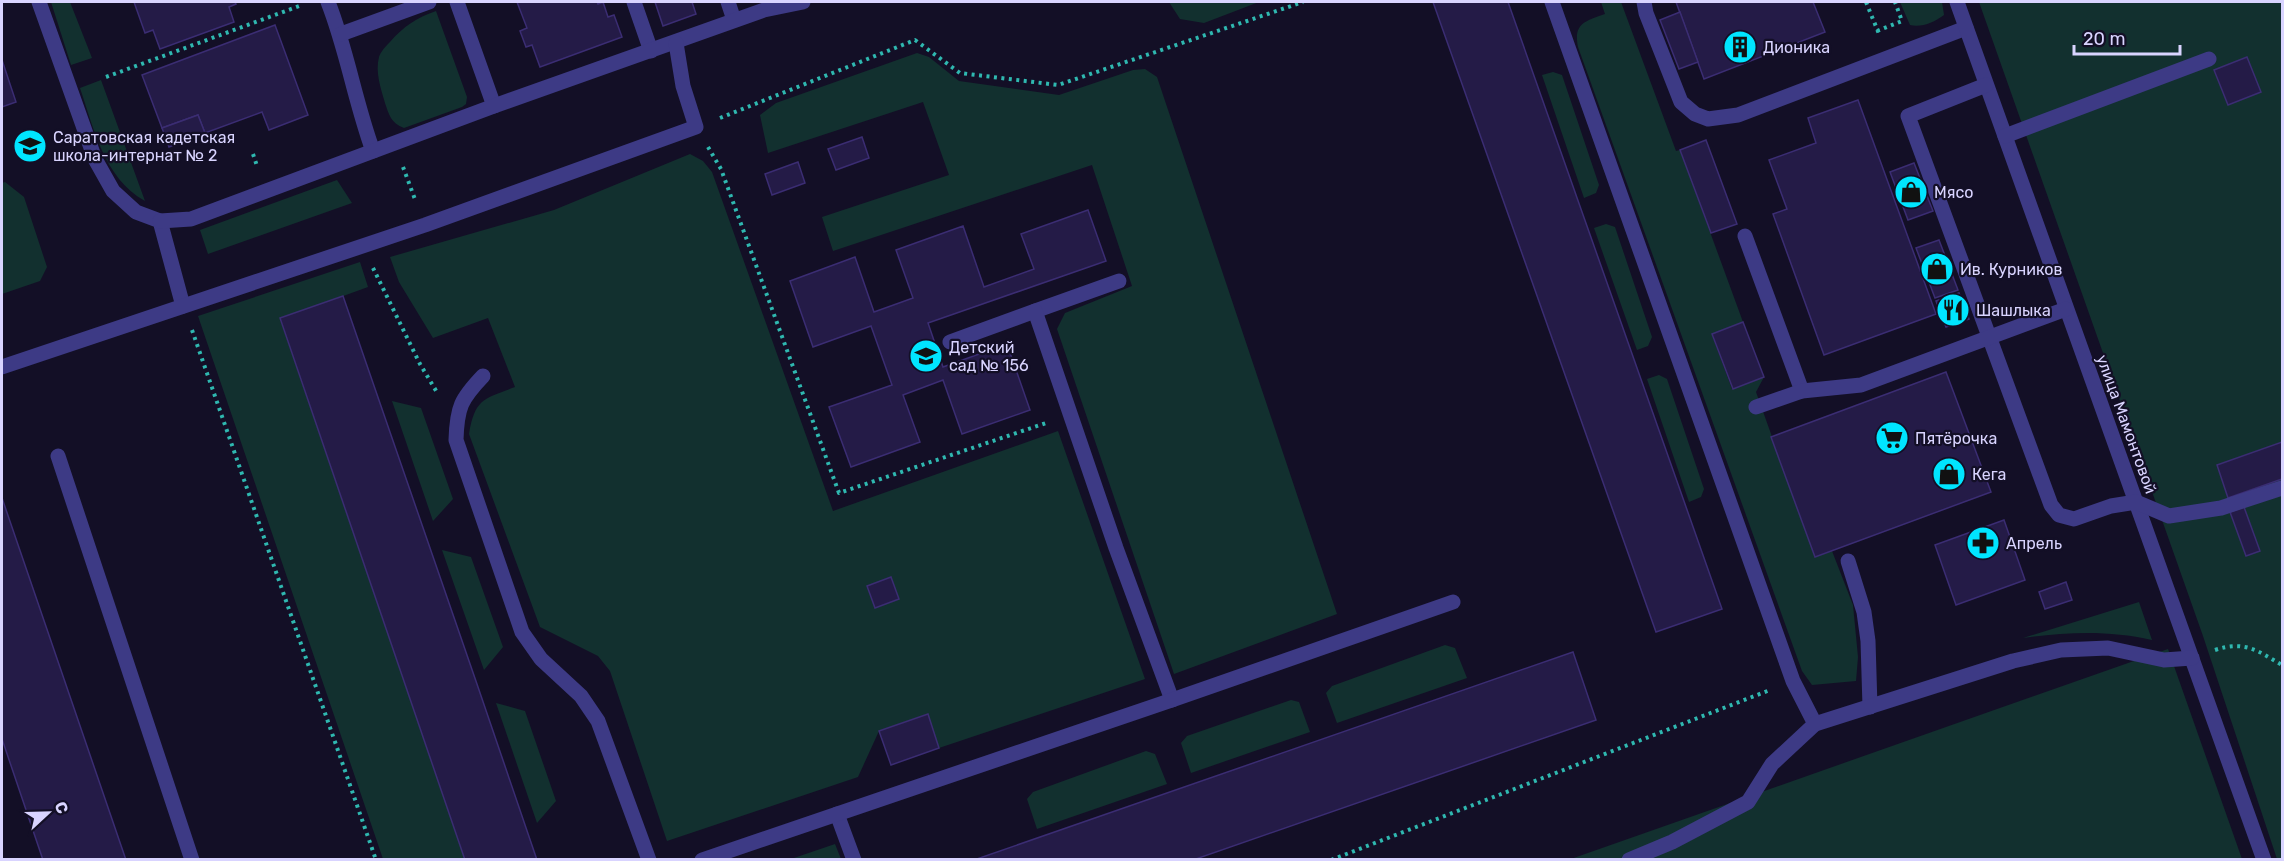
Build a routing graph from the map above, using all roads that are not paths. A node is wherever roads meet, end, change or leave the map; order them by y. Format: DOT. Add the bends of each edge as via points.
graph roads {
  1 [pos="39,2"];
  2 [pos="328,2"];
  3 [pos="429,2"];
  4 [pos="457,2"];
  5 [pos="634,2"];
  6 [pos="728,2"];
  7 [pos="803,2"];
  8 [pos="1552,2"];
  9 [pos="1644,2"];
  10 [pos="1957,2"];
  11 [pos="734,20"];
  12 [pos="1966,28"];
  13 [pos="341,34"];
  14 [pos="676,43"];
  15 [pos="651,51"];
  16 [pos="2209,59"];
  17 [pos="1986,85"];
  18 [pos="494,106"];
  19 [pos="2005,136"];
  20 [pos="373,152"];
  21 [pos="160,221"];
  22 [pos="1745,236"];
  23 [pos="1119,281"];
  24 [pos="183,306"];
  25 [pos="2067,309"];
  26 [pos="1035,311"];
  27 [pos="1991,337"];
  28 [pos="950,342"];
  29 [pos="2,367"];
  30 [pos="483,376"];
  31 [pos="1802,391"];
  32 [pos="1756,407"];
  33 [pos="58,456"];
  34 [pos="2283,488"];
  35 [pos="2136,502"];
  36 [pos="1848,561"];
  37 [pos="1453,602"];
  38 [pos="2192,658"];
  39 [pos="1172,700"];
  40 [pos="1870,707"];
  41 [pos="1815,724"];
  42 [pos="837,814"];
  43 [pos="192,860"];
  44 [pos="649,860"];
  45 [pos="702,860"];
  46 [pos="854,860"];
  47 [pos="1629,860"];
  48 [pos="2264,860"];
  1 -- 21 [label="street" via="95,159 113,191 136,212"];
  2 -- 13 [label="street"];
  3 -- 13 [label="street"];
  4 -- 18 [label="street"];
  5 -- 15 [label="street"];
  6 -- 11 [label="street"];
  7 -- 11 [label="street"];
  8 -- 41 [label="street" via="1793,681"];
  9 -- 12 [label="street" via="1681,102 1708,120 1738,115"];
  10 -- 12 [label="street, улица Мамонтовой"];
  11 -- 14 [label="street"];
  12 -- 17 [label="street, улица Мамонтовой"];
  13 -- 20 [label="street"];
  14 -- 15 [label="street"];
  14 -- 24 [label="street" via="683,86 696,127 425,225"];
  15 -- 18 [label="street"];
  16 -- 19 [label="street"];
  17 -- 19 [label="street, улица Мамонтовой"];
  17 -- 27 [label="street" via="1908,116"];
  18 -- 20 [label="street"];
  19 -- 25 [label="street, улица Мамонтовой"];
  20 -- 21 [label="street" via="191,219"];
  21 -- 24 [label="street"];
  22 -- 31 [label="street"];
  23 -- 26 [label="street"];
  24 -- 29 [label="street"];
  25 -- 27 [label="street"];
  25 -- 35 [label="street, улица Мамонтовой"];
  26 -- 28 [label="street"];
  26 -- 39 [label="street"];
  27 -- 31 [label="street" via="1861,385"];
  27 -- 35 [label="street" via="2051,505 2059,515 2074,519"];
  30 -- 44 [label="street" via="466,394 457,414 456,440 522,632 541,659 581,696 598,721"];
  31 -- 32 [label="street"];
  33 -- 43 [label="street"];
  34 -- 35 [label="street" via="2221,508 2169,516"];
  35 -- 38 [label="street, улица Мамонтовой"];
  36 -- 40 [label="street" via="1864,612"];
  37 -- 39 [label="street"];
  38 -- 40 [label="street" via="2164,660 2108,648 2061,651 2013,661"];
  38 -- 48 [label="street, улица Мамонтовой"];
  39 -- 42 [label="street"];
  40 -- 41 [label="street"];
  41 -- 47 [label="street" via="1772,764 1748,802"];
  42 -- 45 [label="street"];
  42 -- 46 [label="street"];
}
